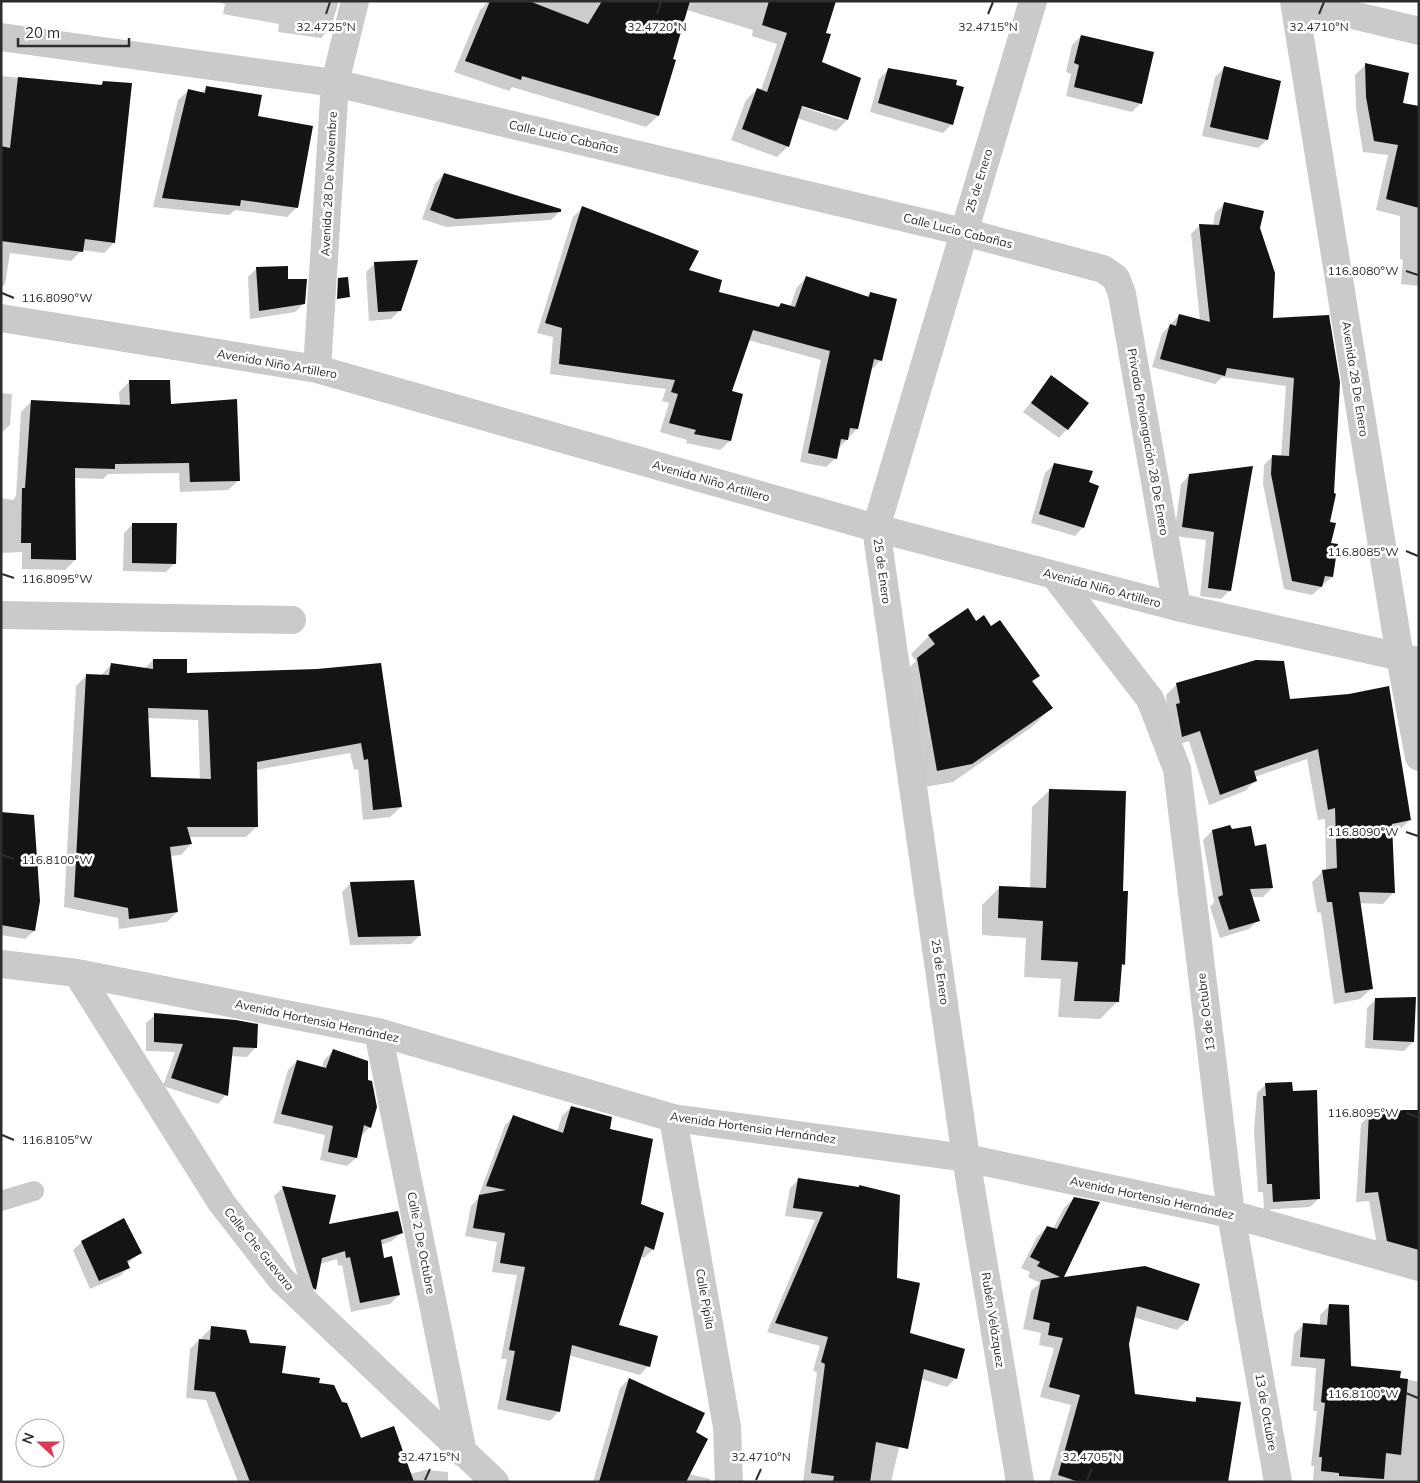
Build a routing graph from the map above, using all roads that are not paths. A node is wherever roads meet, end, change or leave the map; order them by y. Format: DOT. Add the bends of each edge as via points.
graph roads {
  1 [pos="356,1"];
  2 [pos="1033,1"];
  3 [pos="1294,1"];
  4 [pos="1419,31"];
  5 [pos="1,37"];
  6 [pos="334,83"];
  7 [pos="964,232"];
  8 [pos="1116,278"];
  9 [pos="1,318"];
  10 [pos="318,369"];
  11 [pos="876,528"];
  12 [pos="1055,576"];
  13 [pos="1177,607"];
  14 [pos="1,615"];
  15 [pos="292,620"];
  16 [pos="1409,659"];
  17 [pos="1419,757"];
  18 [pos="1,964"];
  19 [pos="77,973"];
  20 [pos="378,1032"];
  21 [pos="673,1118"];
  22 [pos="966,1158"];
  23 [pos="34,1191"];
  24 [pos="1,1201"];
  25 [pos="1231,1214"];
  26 [pos="1419,1267"];
  27 [pos="464,1453"];
  28 [pos="495,1482"];
  29 [pos="729,1482"];
  30 [pos="1020,1482"];
  31 [pos="1278,1482"];
  1 -- 6 [label="street, Avenida 28 De Noviembre"];
  2 -- 7 [label="street, 25 de Enero"];
  3 -- 4 [label="street"];
  3 -- 16 [label="street, Avenida 28 De Enero"];
  5 -- 6 [label="street, Calle Lucio Cabañas"];
  6 -- 7 [label="street, Calle Lucio Cabañas"];
  6 -- 10 [label="street, Avenida 28 De Noviembre"];
  7 -- 8 [label="street, Calle Lucio Cabañas" via="1103,269"];
  7 -- 11 [label="street, 25 de Enero"];
  8 -- 13 [label="street, Privada Prolongación 28 De Enero" via="1122,294"];
  9 -- 10 [label="street, Avenida Niño Artillero"];
  10 -- 11 [label="street, Avenida Niño Artillero"];
  11 -- 12 [label="street, Avenida Niño Artillero"];
  11 -- 22 [label="street, 25 de Enero"];
  12 -- 13 [label="street, Avenida Niño Artillero"];
  12 -- 25 [label="street, 13 de Octubre" via="1150,699 1177,769"];
  13 -- 16 [label="street, Avenida Niño Artillero"];
  14 -- 15 [label="street"];
  16 -- 17 [label="street, Avenida 28 De Enero"];
  18 -- 19 [label="street, Avenida Hortensia Hernández"];
  19 -- 20 [label="street, Avenida Hortensia Hernández"];
  19 -- 27 [label="street, Calle Che Guevara" via="221,1202 281,1279"];
  20 -- 21 [label="street, Avenida Hortensia Hernández"];
  20 -- 27 [label="street, Calle 2 De Octubre"];
  21 -- 22 [label="street, Avenida Hortensia Hernández"];
  21 -- 29 [label="street, Calle Pípila" via="727,1427"];
  22 -- 25 [label="street, Avenida Hortensia Hernández"];
  22 -- 30 [label="street, Rubén Velázquez"];
  23 -- 24 [label="lane"];
  25 -- 26 [label="street, Avenida Hortensia Hernández"];
  25 -- 31 [label="street, 13 de Octubre"];
  27 -- 28 [label="street, Calle Che Guevara"];
}
